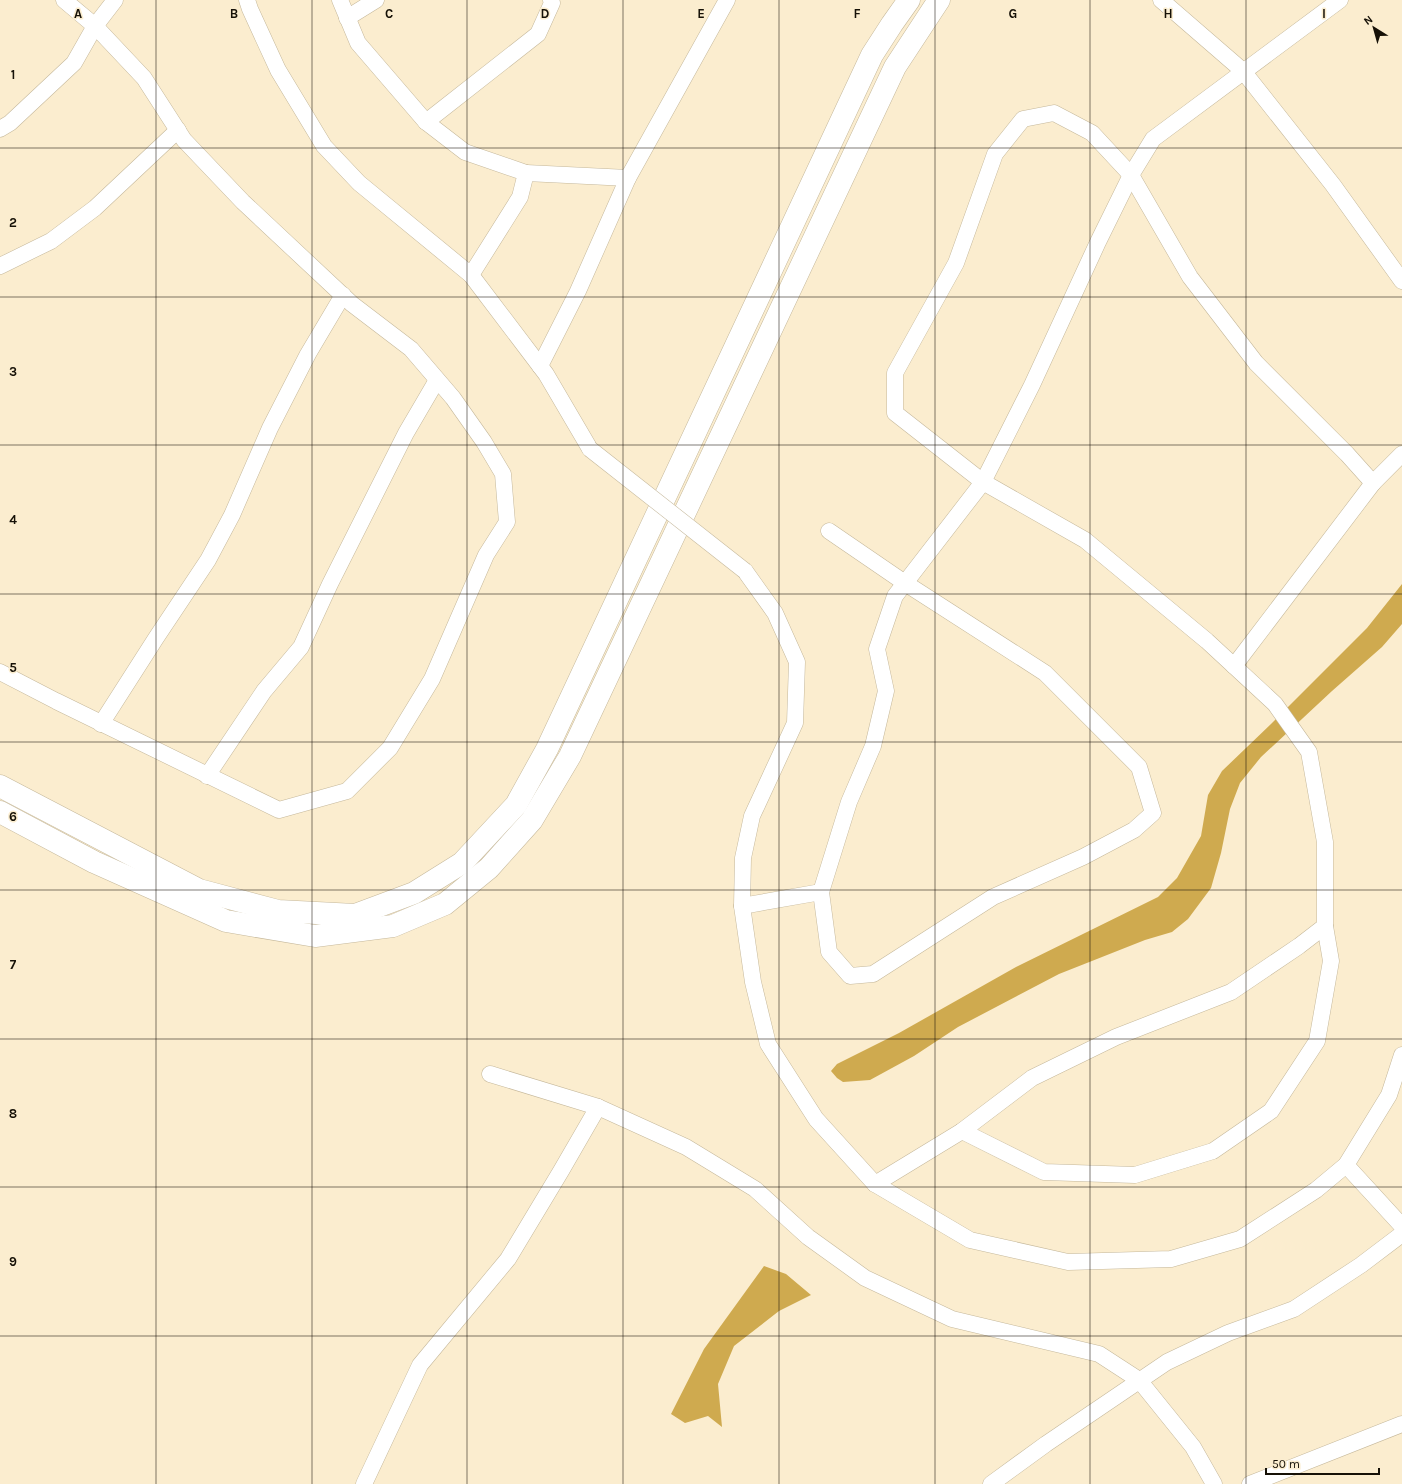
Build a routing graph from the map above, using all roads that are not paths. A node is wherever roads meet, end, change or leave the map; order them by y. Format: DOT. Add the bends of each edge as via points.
graph roads {
  1 [pos="64,0"];
  2 [pos="115,0"];
  3 [pos="247,0"];
  4 [pos="340,0"];
  5 [pos="376,0"];
  6 [pos="551,0"];
  7 [pos="727,0"];
  8 [pos="909,0"];
  9 [pos="939,0"];
  10 [pos="1161,0"];
  11 [pos="1340,0"];
  12 [pos="348,18"];
  13 [pos="95,26"];
  14 [pos="1243,71"];
  15 [pos="426,122"];
  16 [pos="0,129"];
  17 [pos="178,130"];
  18 [pos="526,173"];
  19 [pos="1132,175"];
  20 [pos="628,178"];
  21 [pos="0,266"];
  22 [pos="471,275"];
  23 [pos="1402,281"];
  24 [pos="343,295"];
  25 [pos="540,366"];
  26 [pos="437,380"];
  27 [pos="1402,454"];
  28 [pos="983,482"];
  29 [pos="1373,483"];
  30 [pos="829,531"];
  31 [pos="905,583"];
  32 [pos="1234,666"];
  33 [pos="0,672"];
  34 [pos="101,724"];
  35 [pos="207,776"];
  36 [pos="0,786"];
  37 [pos="0,812"];
  38 [pos="821,892"];
  39 [pos="742,906"];
  40 [pos="1326,926"];
  41 [pos="1402,1055"];
  42 [pos="490,1074"];
  43 [pos="598,1107"];
  44 [pos="962,1131"];
  45 [pos="1346,1165"];
  46 [pos="875,1184"];
  47 [pos="1402,1226"];
  48 [pos="1402,1234"];
  49 [pos="1139,1380"];
  50 [pos="1402,1424"];
  51 [pos="364,1484"];
  52 [pos="991,1484"];
  53 [pos="1214,1484"];
  54 [pos="1250,1484"];
  1 -- 13 [label="street"];
  2 -- 13 [label="street"];
  3 -- 22 [label="street" via="278,70 324,146 358,184"];
  4 -- 12 [label="street"];
  5 -- 12 [label="street"];
  6 -- 15 [label="street" via="552,3 538,34"];
  7 -- 20 [label="street"];
  8 -- 36 [label="street" via="872,55 547,749 516,805 462,863 414,893 355,915 278,911 199,890"];
  9 -- 37 [label="street" via="895,67 570,756 532,820 489,868 445,904 393,926 315,936 226,921 94,862"];
  10 -- 14 [label="street"];
  11 -- 14 [label="street"];
  12 -- 15 [label="street" via="358,43"];
  13 -- 16 [label="street" via="74,63 10,123"];
  13 -- 17 [label="street" via="144,78"];
  14 -- 19 [label="street" via="1154,139"];
  14 -- 23 [label="street" via="1333,185"];
  15 -- 18 [label="street" via="464,152"];
  17 -- 21 [label="street" via="94,208 51,241"];
  17 -- 24 [label="street" via="184,140 243,202"];
  18 -- 20 [label="street"];
  18 -- 22 [label="street" via="520,197"];
  19 -- 28 [label="street"];
  19 -- 28 [label="street" via="1092,133 1054,113 1023,120 995,154 956,263 895,373 895,413"];
  19 -- 29 [label="street" via="1190,277 1256,363"];
  20 -- 25 [label="street" via="578,291"];
  22 -- 25 [label="street"];
  24 -- 26 [label="street" via="411,349"];
  24 -- 34 [label="street" via="297,374 232,515 208,560"];
  25 -- 39 [label="street, bridge" via="590,449 745,571 775,613 797,662 795,724 752,816 743,858"];
  26 -- 35 [label="street" via="406,433 301,647 264,691"];
  26 -- 35 [label="street" via="484,442 503,474 507,522 486,555 432,680 390,748 347,791 279,810"];
  27 -- 29 [label="street"];
  28 -- 31 [label="street"];
  28 -- 32 [label="street" via="1085,540"];
  29 -- 32 [label="street"];
  30 -- 31 [label="street"];
  31 -- 38 [label="street" via="895,596 877,649 886,691 873,746 849,802"];
  31 -- 38 [label="street" via="1045,673 1139,767 1153,813 1134,830 1083,857 993,897 873,974 850,976 829,952"];
  32 -- 40 [label="street" via="1275,704 1309,752 1325,842"];
  33 -- 34 [label="street"];
  34 -- 35 [label="street"];
  38 -- 39 [label="street"];
  39 -- 46 [label="street" via="753,982 768,1044 816,1119"];
  40 -- 44 [label="street" via="1230,992 1116,1037 1032,1078"];
  40 -- 44 [label="street" via="1331,961 1317,1041 1271,1111 1213,1151 1135,1175 1044,1172"];
  41 -- 45 [label="street" via="1389,1095"];
  42 -- 43 [label="street"];
  43 -- 49 [label="street" via="686,1147 755,1189 808,1237 865,1278 952,1319 1099,1354"];
  43 -- 51 [label="street" via="508,1259 420,1365"];
  44 -- 46 [label="street"];
  45 -- 46 [label="street" via="1316,1190 1240,1239 1172,1259 1068,1262 970,1240"];
  45 -- 47 [label="street"];
  48 -- 49 [label="street" via="1361,1265 1294,1309 1228,1333 1167,1362"];
  49 -- 52 [label="street"];
  49 -- 53 [label="street" via="1193,1447"];
  50 -- 54 [label="street"];
}
